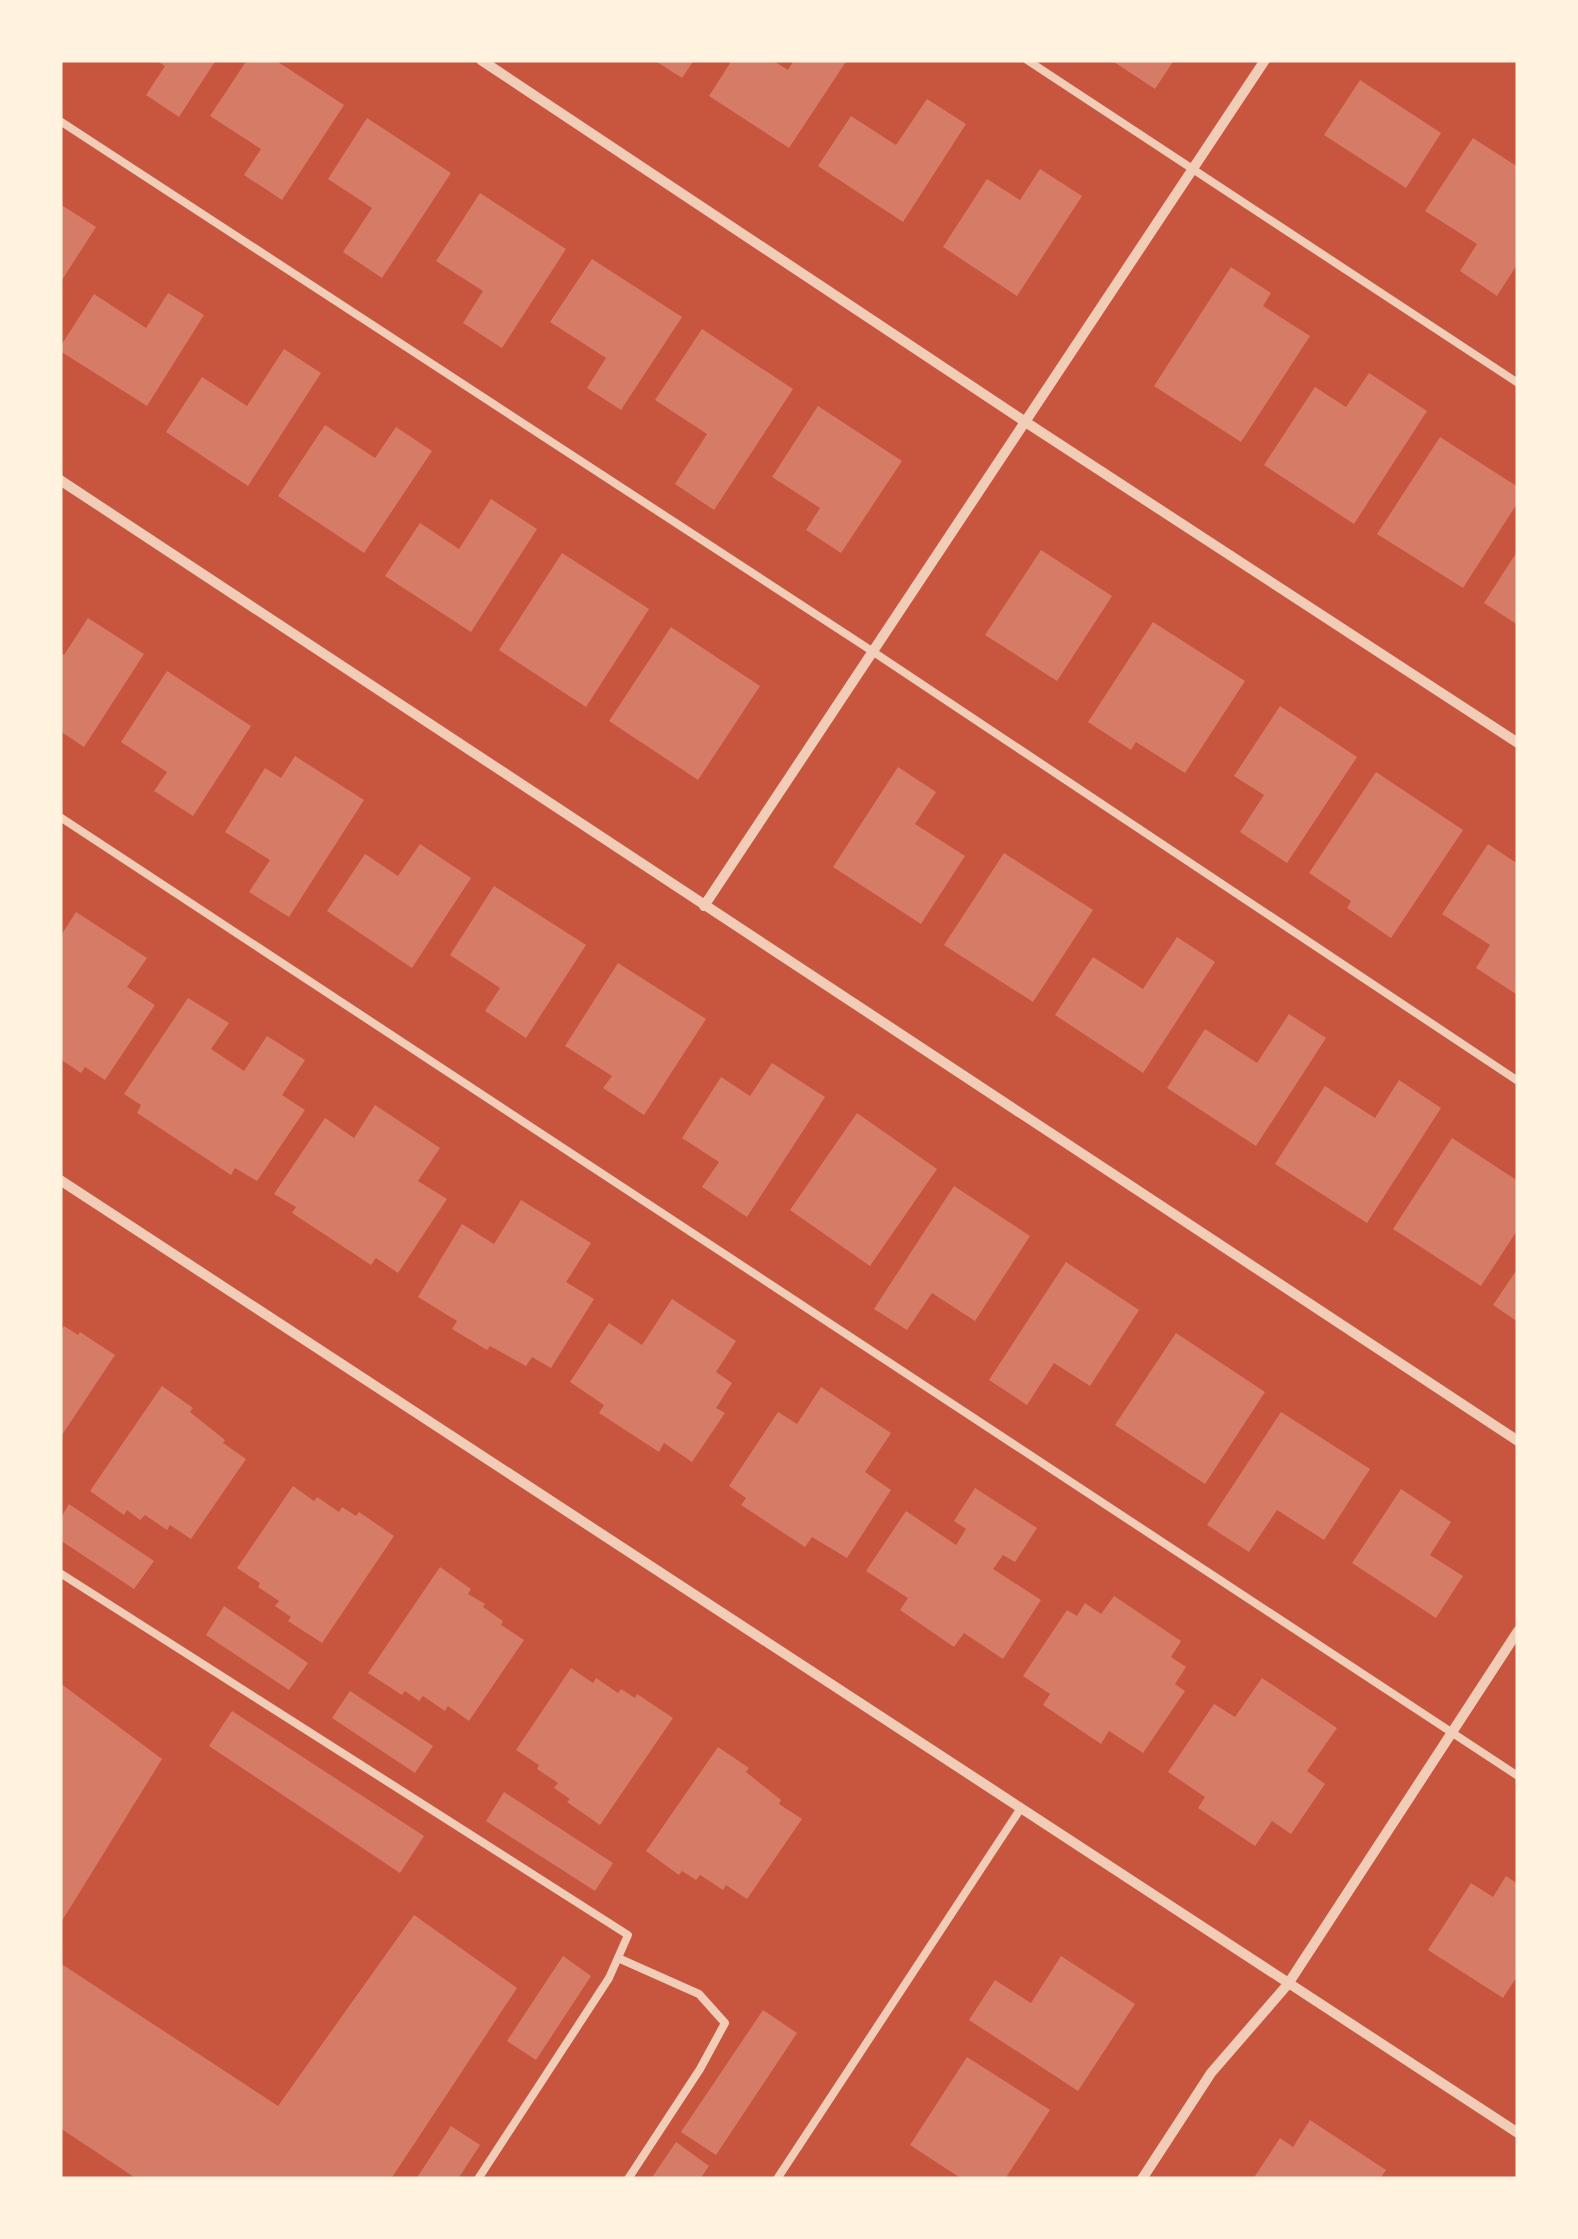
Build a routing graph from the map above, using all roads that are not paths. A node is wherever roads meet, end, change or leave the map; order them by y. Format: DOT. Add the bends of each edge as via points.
graph roads {
  1 [pos="481,60"];
  2 [pos="1027,60"];
  3 [pos="1265,60"];
  4 [pos="60,121"];
  5 [pos="1192,169"];
  6 [pos="1518,383"];
  7 [pos="1024,421"];
  8 [pos="60,480"];
  9 [pos="872,651"];
  10 [pos="1518,744"];
  11 [pos="60,816"];
  12 [pos="704,906"];
  13 [pos="1518,1081"];
  14 [pos="60,1180"];
  15 [pos="1518,1441"];
  16 [pos="60,1573"];
  17 [pos="1518,1631"];
  18 [pos="1452,1732"];
  19 [pos="1518,1776"];
  20 [pos="1021,1808"];
  21 [pos="618,1958"];
  22 [pos="1288,1984"];
  23 [pos="1518,2132"];
  24 [pos="478,2179"];
  25 [pos="628,2179"];
  26 [pos="777,2179"];
  27 [pos="1142,2179"];
  1 -- 7 [label="street"];
  2 -- 5 [label="lane"];
  3 -- 5 [label="street"];
  4 -- 9 [label="lane"];
  5 -- 6 [label="lane"];
  5 -- 7 [label="street"];
  7 -- 9 [label="street"];
  7 -- 10 [label="street"];
  8 -- 12 [label="street"];
  9 -- 12 [label="street"];
  9 -- 13 [label="lane"];
  11 -- 18 [label="lane"];
  12 -- 15 [label="street"];
  14 -- 20 [label="street"];
  16 -- 21 [label="lane" via="628,1935"];
  17 -- 18 [label="street"];
  18 -- 19 [label="lane"];
  18 -- 22 [label="street"];
  20 -- 22 [label="street"];
  20 -- 26 [label="lane"];
  21 -- 24 [label="lane"];
  21 -- 25 [label="lane" via="699,1994 725,2023"];
  22 -- 23 [label="street"];
  22 -- 27 [label="street" via="1211,2073"];
}
